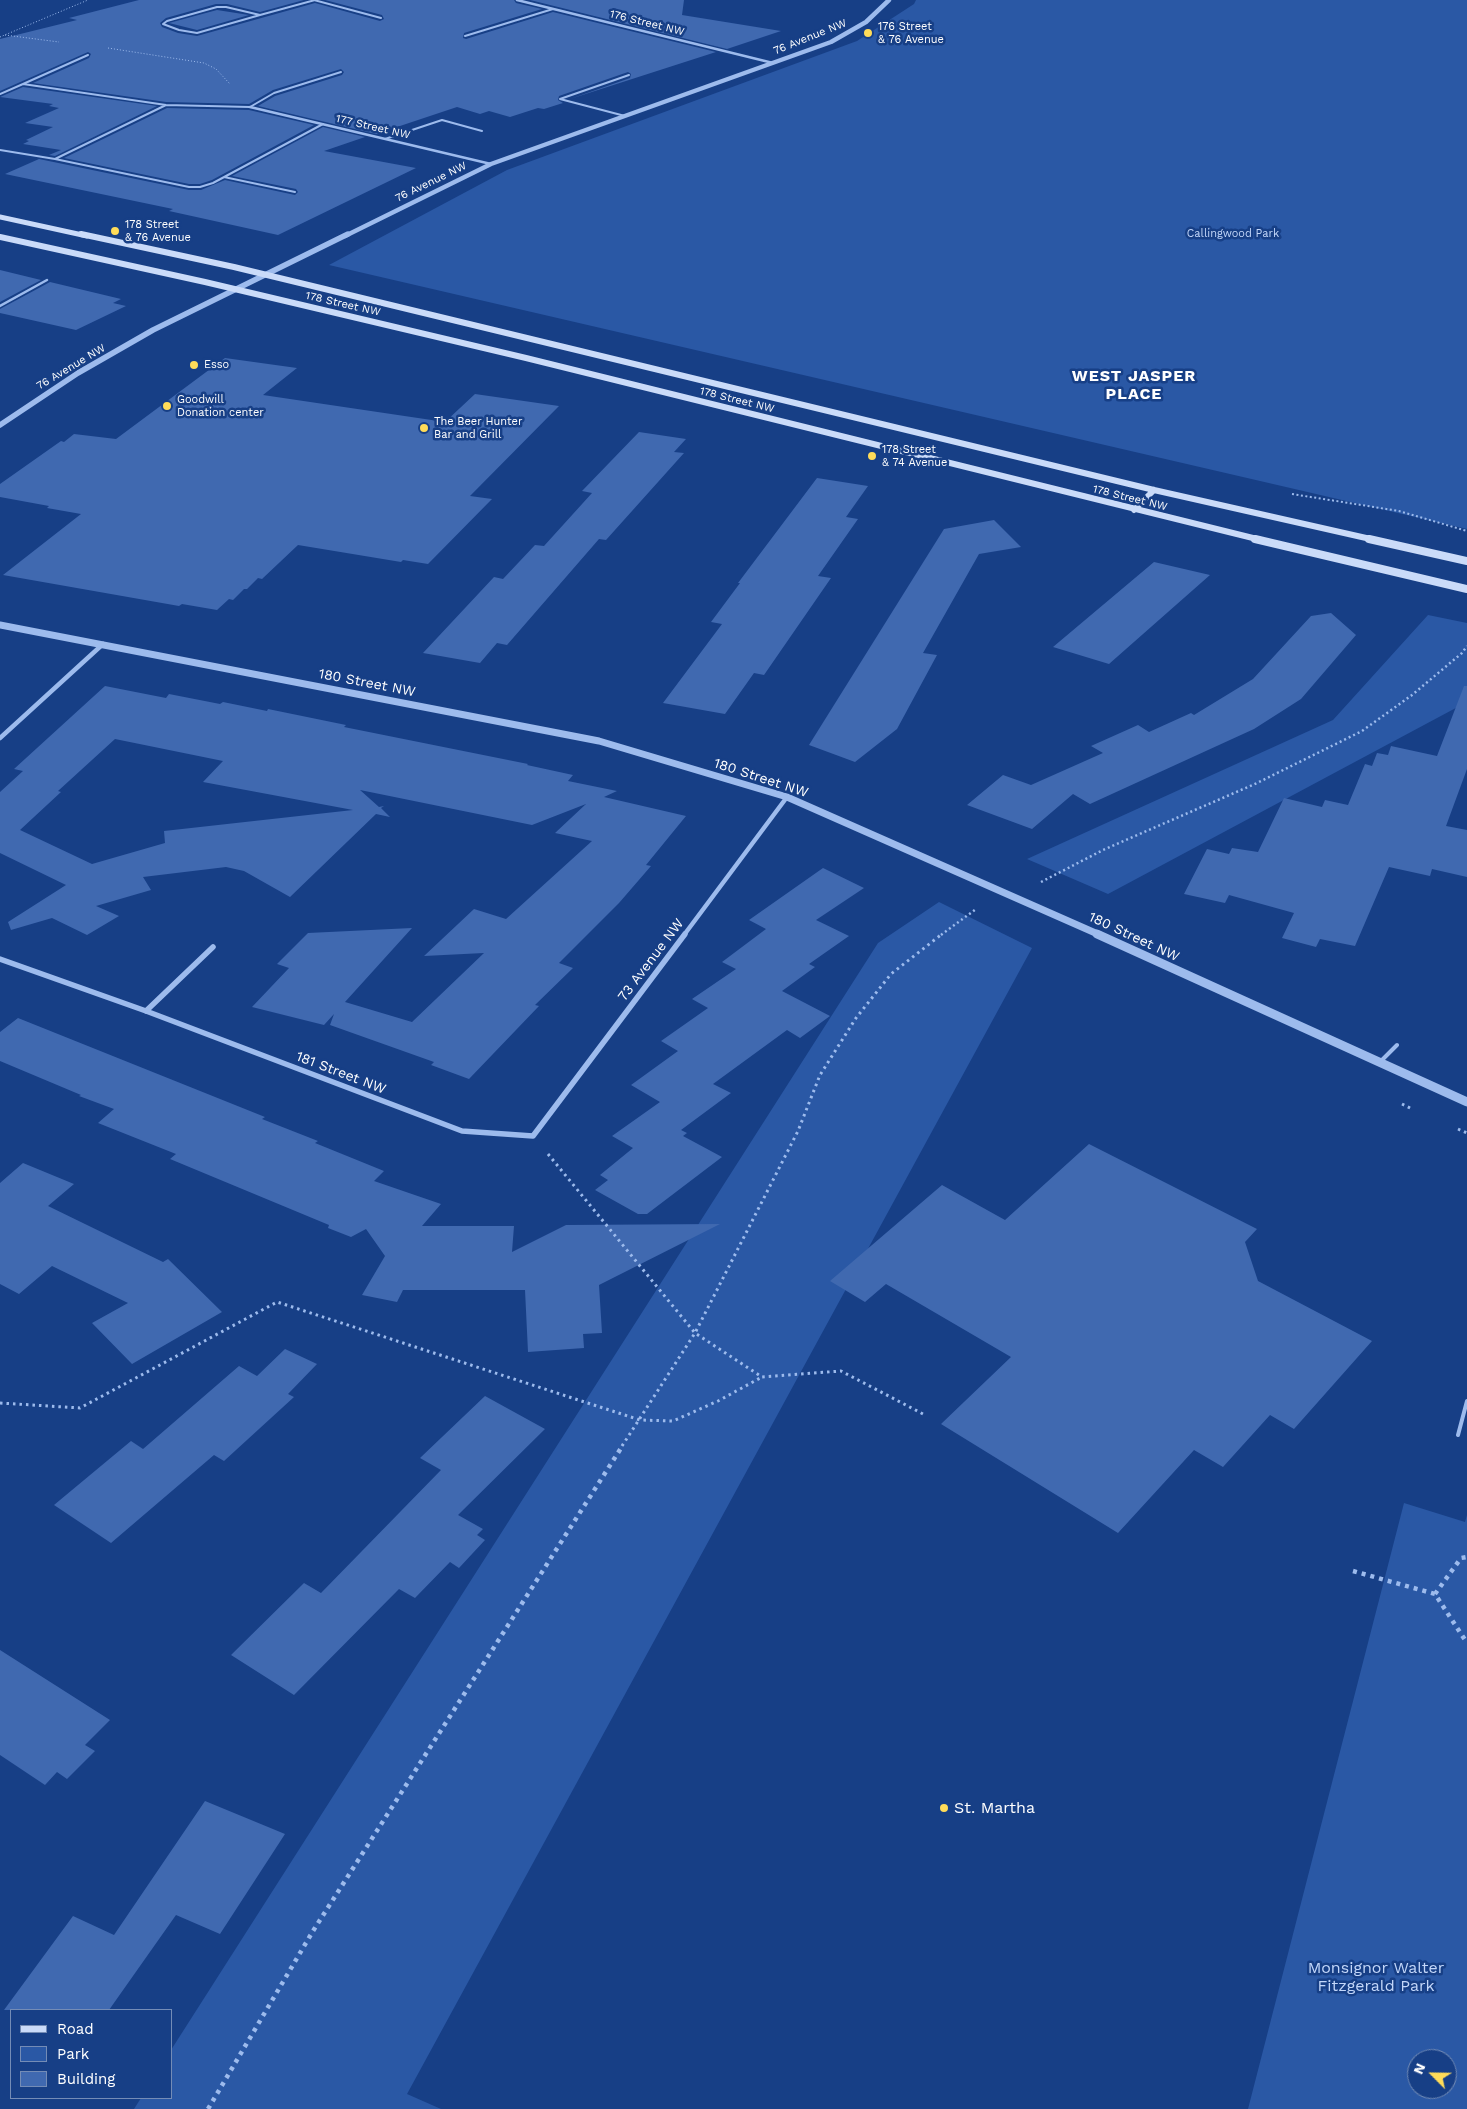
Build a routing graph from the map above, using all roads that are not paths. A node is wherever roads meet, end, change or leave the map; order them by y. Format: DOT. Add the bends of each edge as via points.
graph roads {
  1 [pos="315,0"];
  2 [pos="517,0"];
  3 [pos="889,0"];
  4 [pos="553,9"];
  5 [pos="260,15"];
  6 [pos="381,18"];
  7 [pos="465,36"];
  8 [pos="88,55"];
  9 [pos="773,63"];
  10 [pos="341,72"];
  11 [pos="629,76"];
  12 [pos="23,84"];
  13 [pos="0,94"];
  14 [pos="166,105"];
  15 [pos="250,107"];
  16 [pos="625,116"];
  17 [pos="323,124"];
  18 [pos="482,131"];
  19 [pos="385,139"];
  20 [pos="0,150"];
  21 [pos="55,159"];
  22 [pos="491,164"];
  23 [pos="224,177"];
  24 [pos="296,192"];
  25 [pos="0,218"];
  26 [pos="0,237"];
  27 [pos="263,275"];
  28 [pos="47,280"];
  29 [pos="235,289"];
  30 [pos="0,306"];
  31 [pos="0,424"];
  32 [pos="1154,490"];
  33 [pos="1134,510"];
  34 [pos="1467,561"];
  35 [pos="1467,588"];
  36 [pos="0,625"];
  37 [pos="103,644"];
  38 [pos="0,738"];
  39 [pos="787,797"];
  40 [pos="213,947"];
  41 [pos="0,959"];
  42 [pos="146,1011"];
  43 [pos="1397,1045"];
  44 [pos="1380,1063"];
  45 [pos="1467,1102"];
  46 [pos="533,1136"];
  47 [pos="1467,1401"];
  48 [pos="1458,1435"];
  1 -- 5 [label="lane"];
  1 -- 6 [label="lane"];
  2 -- 4 [label="street, 176 Street NW"];
  3 -- 9 [label="street, 76 Avenue NW" via="871,19 847,34"];
  4 -- 7 [label="lane"];
  4 -- 9 [label="street, 176 Street NW"];
  5 -- 5 [label="lane" via="217,7 167,20 164,24 197,33"];
  8 -- 12 [label="lane"];
  9 -- 16 [label="street, 76 Avenue NW"];
  10 -- 15 [label="lane" via="274,93"];
  11 -- 16 [label="lane" via="560,99"];
  12 -- 13 [label="lane"];
  12 -- 14 [label="lane"];
  14 -- 15 [label="lane"];
  14 -- 21 [label="lane"];
  15 -- 17 [label="street, 177 Street NW"];
  16 -- 22 [label="street, 76 Avenue NW"];
  17 -- 19 [label="street, 177 Street NW"];
  17 -- 23 [label="lane"];
  18 -- 19 [label="lane" via="442,120"];
  19 -- 22 [label="street, 177 Street NW"];
  20 -- 21 [label="lane"];
  21 -- 23 [label="lane" via="189,187 200,187"];
  22 -- 27 [label="street, 76 Avenue NW"];
  23 -- 24 [label="lane"];
  25 -- 27 [label="main road, 178 Street NW"];
  26 -- 29 [label="main road, 178 Street NW"];
  27 -- 29 [label="street, 76 Avenue NW"];
  27 -- 32 [label="main road, 178 Street NW"];
  28 -- 30 [label="lane"];
  29 -- 31 [label="street, 76 Avenue NW" via="153,330 78,373"];
  29 -- 33 [label="main road, 178 Street NW"];
  32 -- 33 [label="main road"];
  32 -- 34 [label="main road, 178 Street NW"];
  33 -- 35 [label="main road, 178 Street NW"];
  36 -- 37 [label="street, 180 Street NW"];
  37 -- 38 [label="street"];
  37 -- 39 [label="street, 180 Street NW" via="599,742"];
  39 -- 44 [label="street, 180 Street NW" via="1010,894"];
  39 -- 46 [label="street, 73 Avenue NW"];
  40 -- 42 [label="street"];
  41 -- 42 [label="street, 181 Street NW"];
  42 -- 46 [label="street, 181 Street NW" via="462,1132"];
  43 -- 44 [label="lane"];
  44 -- 45 [label="street, 180 Street NW"];
  47 -- 48 [label="lane"];
}
